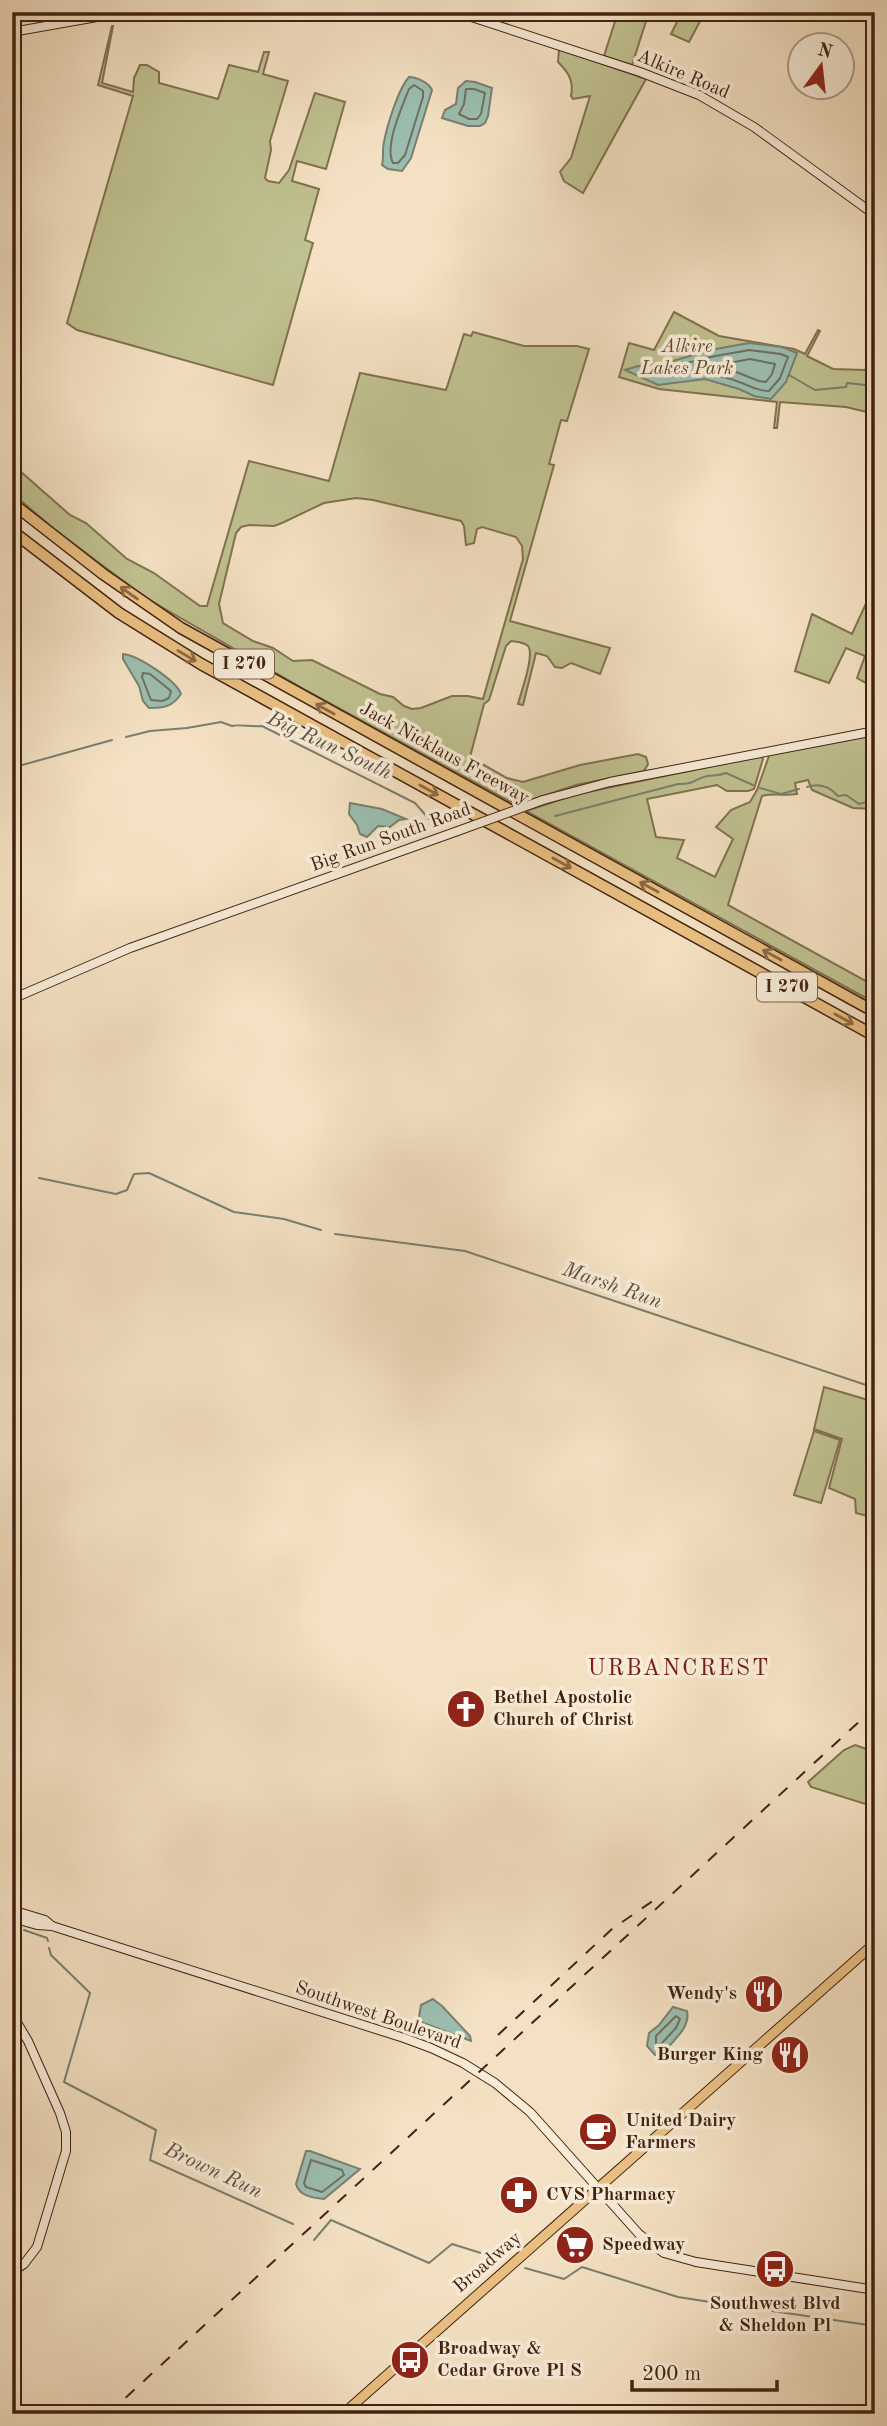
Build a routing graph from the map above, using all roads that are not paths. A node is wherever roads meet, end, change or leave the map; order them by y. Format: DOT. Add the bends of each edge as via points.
graph roads {
  1 [pos="125,12"];
  2 [pos="456,12"];
  3 [pos="12,32"];
  4 [pos="875,215"];
  5 [pos="12,503"];
  6 [pos="12,531"];
  7 [pos="875,731"];
  8 [pos="12,999"];
  9 [pos="875,1012"];
  10 [pos="875,1036"];
  11 [pos="12,1910"];
  12 [pos="12,1918"];
  13 [pos="52,1926"];
  14 [pos="875,1943"];
  15 [pos="12,2014"];
  16 [pos="12,2022"];
  17 [pos="599,2188"];
  18 [pos="15,2269"];
  19 [pos="875,2290"];
  20 [pos="343,2414"];
  1 -- 3 [label="street"];
  2 -- 4 [label="street, Alkire Road" via="699,95 754,127"];
  9 -- 5 [label="highway, Jack Nicklaus Freeway / I 270, one-way" via="181,628 103,575"];
  6 -- 10 [label="highway, Jack Nicklaus Freeway / I 270, one-way" via="119,613 201,664"];
  7 -- 8 [label="street, Big Run South Road, bridge" via="610,782 543,800 130,948"];
  11 -- 13 [label="street, Southwest Boulevard"];
  12 -- 13 [label="street, Southwest Boulevard"];
  13 -- 17 [label="street, Southwest Boulevard" via="442,2052 513,2097"];
  14 -- 17 [label="main road, Broadway"];
  15 -- 18 [label="street" via="29,2041 66,2136 66,2151 39,2241 32,2256"];
  16 -- 18 [label="street" via="61,2136 60,2156 37,2232"];
  17 -- 19 [label="street, Southwest Boulevard" via="645,2241 675,2258"];
  17 -- 20 [label="main road, Broadway"];
}
